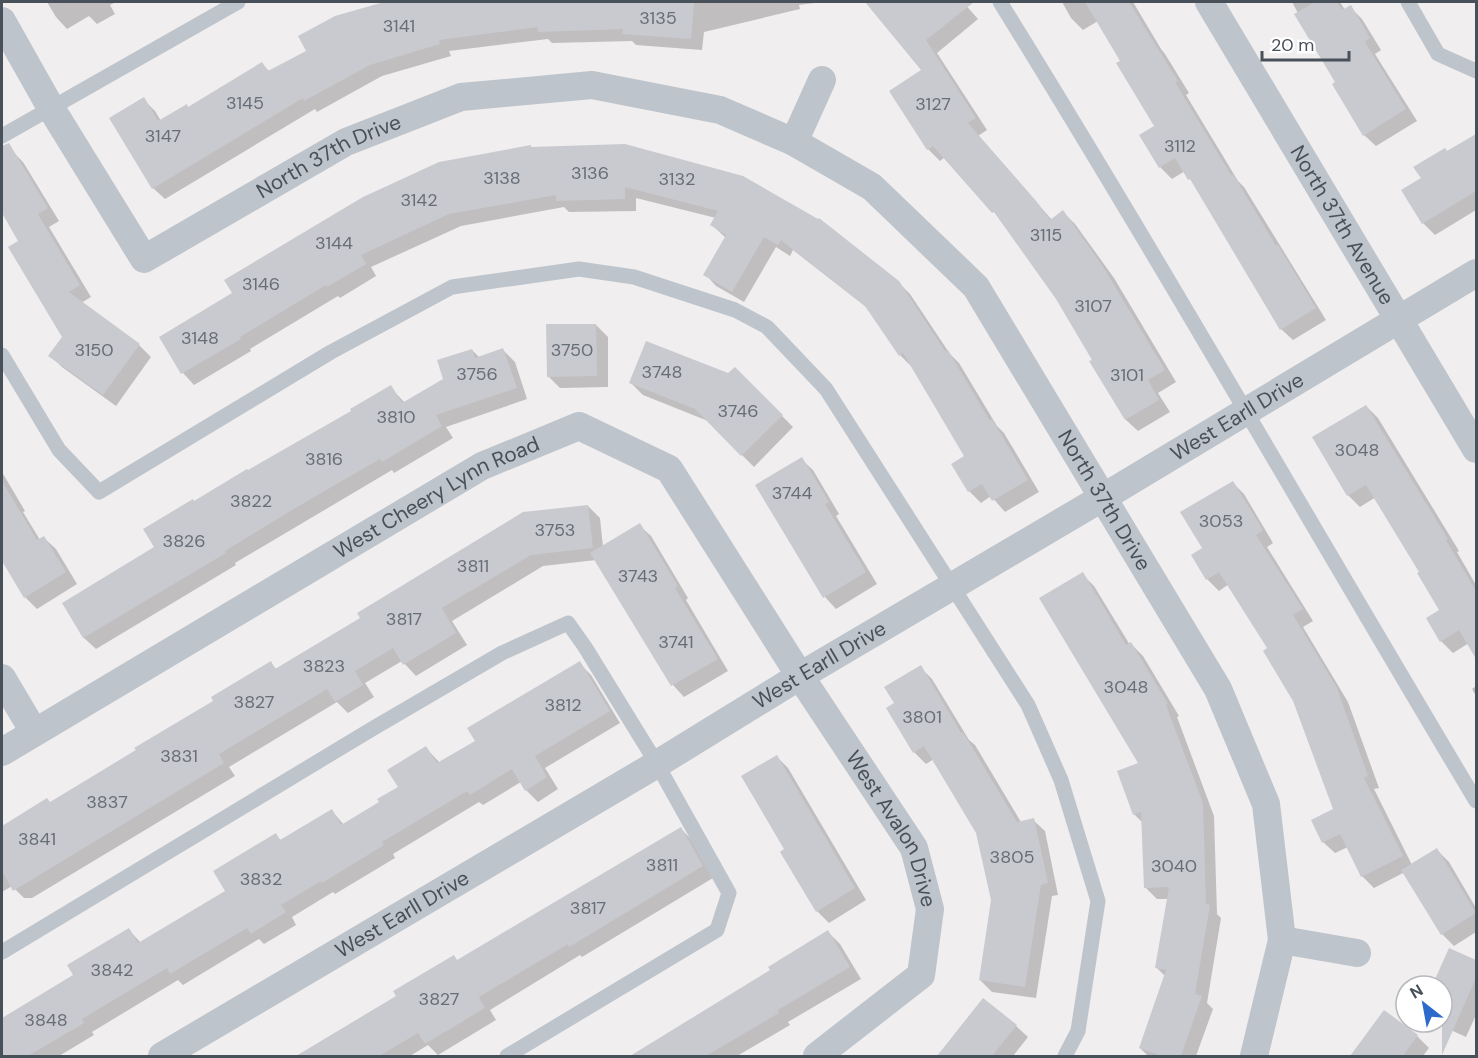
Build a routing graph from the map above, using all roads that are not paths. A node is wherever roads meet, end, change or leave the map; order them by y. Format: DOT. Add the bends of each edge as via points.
graph roads {
  1 [pos="238,2"];
  2 [pos="1000,2"];
  3 [pos="1209,2"];
  4 [pos="1408,2"];
  5 [pos="2,21"];
  6 [pos="1476,71"];
  7 [pos="822,80"];
  8 [pos="51,108"];
  9 [pos="2,135"];
  10 [pos="794,142"];
  11 [pos="1476,273"];
  12 [pos="1399,319"];
  13 [pos="2,355"];
  14 [pos="1247,411"];
  15 [pos="1476,449"];
  16 [pos="1102,498"];
  17 [pos="953,586"];
  18 [pos="800,676"];
  19 [pos="2,678"];
  20 [pos="34,732"];
  21 [pos="2,752"];
  22 [pos="657,764"];
  23 [pos="1476,801"];
  24 [pos="1282,940"];
  25 [pos="2,951"];
  26 [pos="1356,953"];
  27 [pos="162,1056"];
  28 [pos="507,1056"];
  29 [pos="817,1056"];
  30 [pos="1065,1056"];
  31 [pos="1254,1056"];
  1 -- 8 [label="lane"];
  2 -- 14 [label="lane"];
  3 -- 12 [label="street, North 37th Avenue"];
  4 -- 6 [label="lane" via="1438,54"];
  5 -- 8 [label="street, North 37th Drive"];
  7 -- 10 [label="street"];
  8 -- 9 [label="lane"];
  8 -- 10 [label="street, North 37th Drive" via="144,259 346,142 461,97 592,85 720,110"];
  10 -- 16 [label="street, North 37th Drive" via="872,187 975,287"];
  11 -- 12 [label="street, West Earll Drive"];
  12 -- 14 [label="street, West Earll Drive"];
  12 -- 15 [label="street, North 37th Avenue"];
  13 -- 17 [label="lane" via="59,450 99,492 331,352 452,287 579,269 634,277 735,310 767,327 826,389"];
  14 -- 16 [label="street, West Earll Drive"];
  14 -- 23 [label="lane"];
  16 -- 17 [label="street, West Earll Drive"];
  16 -- 24 [label="street, North 37th Drive" via="1218,689 1266,804"];
  17 -- 18 [label="street, West Earll Drive"];
  17 -- 30 [label="lane" via="1028,705 1061,780 1098,901 1078,1031"];
  18 -- 20 [label="street, West Cheery Lynn Road" via="669,469 579,426 482,466"];
  18 -- 22 [label="street, West Earll Drive"];
  18 -- 29 [label="street, West Avalon Drive" via="914,848 930,909 921,975"];
  19 -- 20 [label="street"];
  20 -- 21 [label="street, West Cheery Lynn Road"];
  22 -- 25 [label="lane" via="568,623 502,653"];
  22 -- 27 [label="street, West Earll Drive"];
  22 -- 28 [label="lane" via="729,893 717,930"];
  24 -- 26 [label="street"];
  24 -- 31 [label="street, North 37th Drive"];
}
